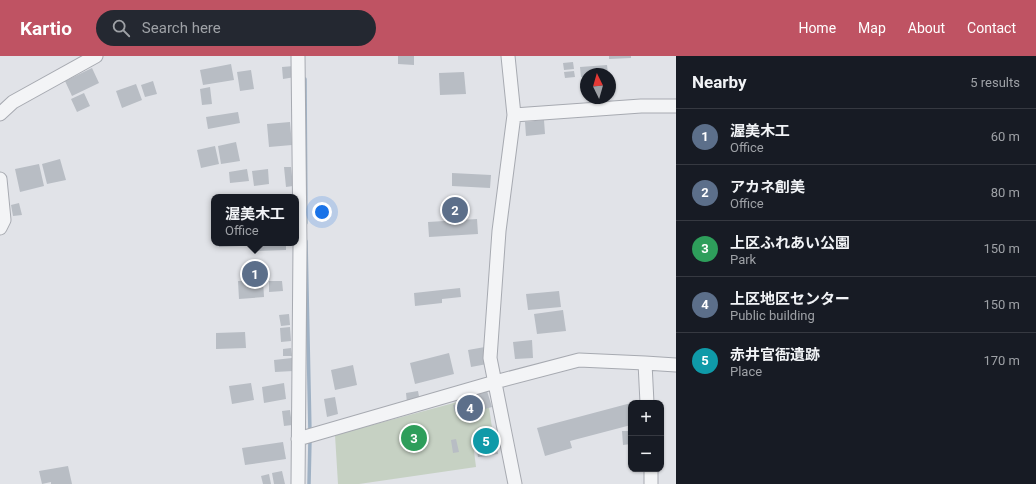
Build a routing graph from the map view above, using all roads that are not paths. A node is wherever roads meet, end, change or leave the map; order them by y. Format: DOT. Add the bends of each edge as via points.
graph roads {
  1 [pos="96,56"];
  2 [pos="298,56"];
  3 [pos="508,56"];
  4 [pos="676,106"];
  5 [pos="0,114"];
  6 [pos="514,115"];
  7 [pos="0,179"];
  8 [pos="0,228"];
  9 [pos="646,363"];
  10 [pos="676,365"];
  11 [pos="495,382"];
  12 [pos="647,400"];
  13 [pos="298,439"];
  14 [pos="651,472"];
  15 [pos="298,484"];
  16 [pos="515,484"];
  17 [pos="651,484"];
  1 -- 5 [label="street" via="13,102"];
  2 -- 13 [label="street"];
  3 -- 6 [label="street"];
  4 -- 6 [label="street"];
  6 -- 11 [label="street" via="499,231 490,358"];
  7 -- 8 [label="street" via="4,220"];
  9 -- 10 [label="street"];
  9 -- 11 [label="street" via="579,360"];
  9 -- 12 [label="street"];
  11 -- 13 [label="street"];
  11 -- 16 [label="street"];
  13 -- 15 [label="street"];
  14 -- 17 [label="street"];
}
